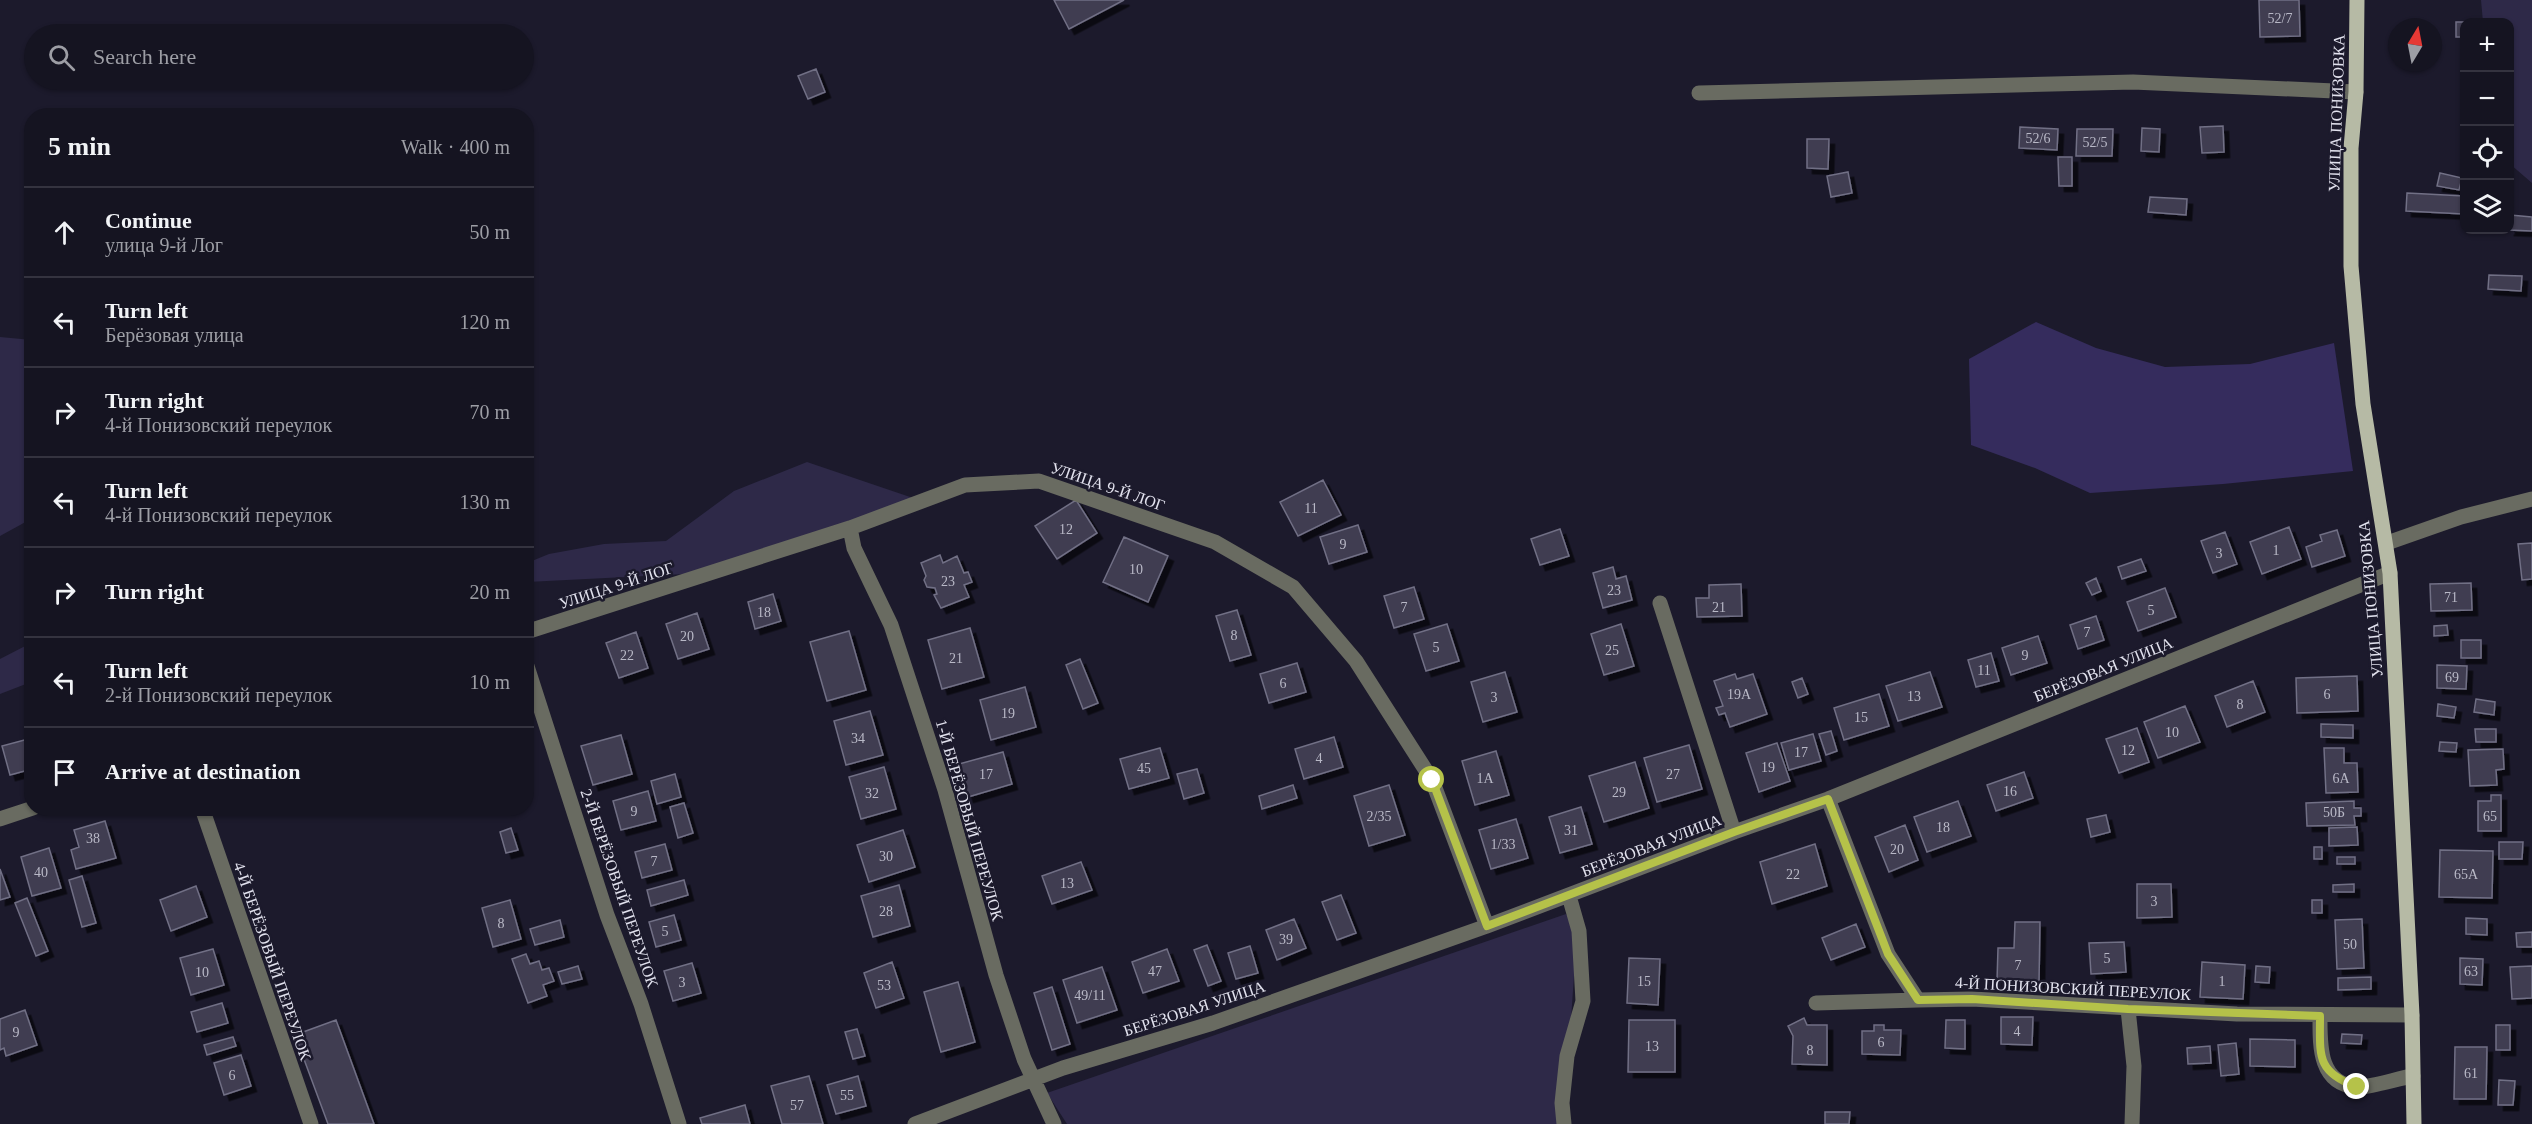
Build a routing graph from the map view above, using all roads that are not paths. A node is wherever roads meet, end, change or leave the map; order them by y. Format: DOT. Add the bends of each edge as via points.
graph roads {
  1 [pos="2357,0"];
  2 [pos="2356,92"];
  3 [pos="1699,93"];
  4 [pos="2532,499"];
  5 [pos="850,528"];
  6 [pos="2387,543"];
  7 [pos="2390,573"];
  8 [pos="1660,603"];
  9 [pos="534,629"];
  10 [pos="534,688"];
  11 [pos="1828,799"];
  12 [pos="24,811"];
  13 [pos="205,816"];
  14 [pos="0,819"];
  15 [pos="1734,832"];
  16 [pos="1569,896"];
  17 [pos="1487,926"];
  18 [pos="1918,1000"];
  19 [pos="1816,1003"];
  20 [pos="2128,1009"];
  21 [pos="2412,1015"];
  22 [pos="2320,1016"];
  23 [pos="2413,1076"];
  24 [pos="1033,1079"];
  25 [pos="310,1124"];
  26 [pos="679,1124"];
  27 [pos="915,1124"];
  28 [pos="1054,1124"];
  29 [pos="1564,1124"];
  30 [pos="2132,1124"];
  31 [pos="2414,1124"];
  1 -- 2 [label="main road, УЛИЦА ПОНИЗОВКА"];
  2 -- 3 [label="street" via="2133,82"];
  2 -- 6 [label="main road, УЛИЦА ПОНИЗОВКА" via="2351,148 2351,266 2363,404"];
  4 -- 6 [label="street" via="2461,517"];
  5 -- 9 [label="street, УЛИЦА 9-Й ЛОГ"];
  5 -- 17 [label="street, УЛИЦА 9-Й ЛОГ" via="965,485 1039,481 1215,542 1293,587 1356,661 1432,780"];
  5 -- 24 [label="street, 1-Й БЕРЁЗОВЫЙ ПЕРЕУЛОК" via="854,548 891,625 945,790 996,975"];
  6 -- 7 [label="main road, УЛИЦА ПОНИЗОВКА"];
  7 -- 11 [label="street, БЕРЁЗОВАЯ УЛИЦА"];
  7 -- 21 [label="main road, УЛИЦА ПОНИЗОВКА"];
  8 -- 15 [label="street"];
  10 -- 26 [label="street, 2-Й БЕРЁЗОВЫЙ ПЕРЕУЛОК"];
  11 -- 15 [label="street, БЕРЁЗОВАЯ УЛИЦА"];
  11 -- 18 [label="street" via="1888,954"];
  12 -- 14 [label="street"];
  13 -- 25 [label="street, 4-Й БЕРЁЗОВЫЙ ПЕРЕУЛОК"];
  15 -- 16 [label="street, БЕРЁЗОВАЯ УЛИЦА"];
  16 -- 17 [label="street, БЕРЁЗОВАЯ УЛИЦА"];
  16 -- 29 [label="street" via="1579,931 1583,1001 1566,1056"];
  17 -- 24 [label="street, БЕРЁЗОВАЯ УЛИЦА" via="1213,1023"];
  18 -- 19 [label="street, 4-Й ПОНИЗОВСКИЙ ПЕРЕУЛОК"];
  18 -- 20 [label="street, 4-Й ПОНИЗОВСКИЙ ПЕРЕУЛОК" via="1972,999"];
  20 -- 22 [label="street, 4-Й ПОНИЗОВСКИЙ ПЕРЕУЛОК"];
  20 -- 30 [label="street" via="2134,1066"];
  21 -- 22 [label="street, 4-Й ПОНИЗОВСКИЙ ПЕРЕУЛОК"];
  21 -- 23 [label="main road, УЛИЦА ПОНИЗОВКА"];
  22 -- 23 [label="street" via="2322,1054 2326,1068 2336,1079 2357,1087"];
  23 -- 31 [label="main road, УЛИЦА ПОНИЗОВКА"];
  24 -- 27 [label="street, БЕРЁЗОВАЯ УЛИЦА"];
  24 -- 28 [label="street, 1-Й БЕРЁЗОВЫЙ ПЕРЕУЛОК"];
}
